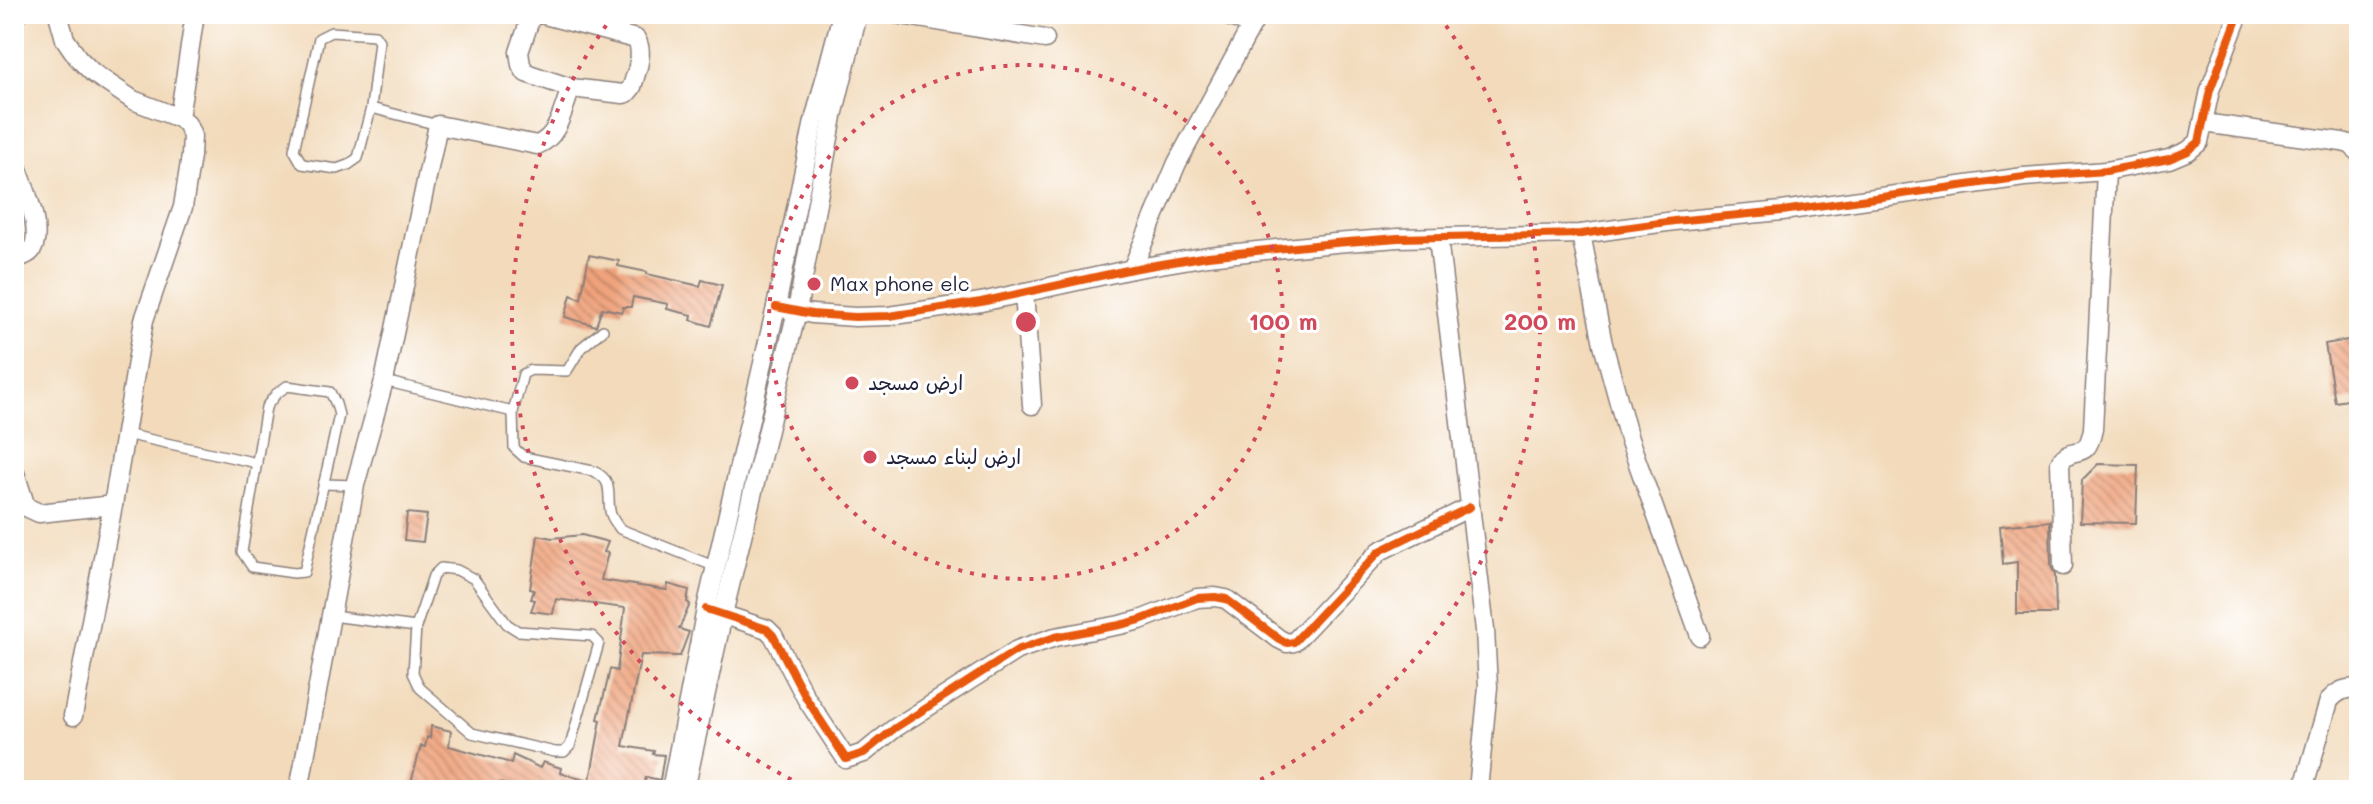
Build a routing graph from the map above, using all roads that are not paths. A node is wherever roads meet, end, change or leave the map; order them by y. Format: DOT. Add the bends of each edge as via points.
graph roads {
  1 [pos="58,14"];
  2 [pos="195,14"];
  3 [pos="532,14"];
  4 [pos="541,14"];
  5 [pos="842,14"];
  6 [pos="858,14"];
  7 [pos="895,14"];
  8 [pos="1222,14"];
  9 [pos="2239,14"];
  10 [pos="1255,19"];
  11 [pos="1045,39"];
  12 [pos="571,88"];
  13 [pos="371,108"];
  14 [pos="179,118"];
  15 [pos="2203,123"];
  16 [pos="438,125"];
  17 [pos="2359,152"];
  18 [pos="14,158"];
  19 [pos="2106,171"];
  20 [pos="1581,234"];
  21 [pos="1438,238"];
  22 [pos="14,259"];
  23 [pos="1132,269"];
  24 [pos="1024,292"];
  25 [pos="776,307"];
  26 [pos="797,311"];
  27 [pos="603,330"];
  28 [pos="384,381"];
  29 [pos="1032,405"];
  30 [pos="513,412"];
  31 [pos="125,434"];
  32 [pos="257,463"];
  33 [pos="14,470"];
  34 [pos="323,484"];
  35 [pos="355,485"];
  36 [pos="113,505"];
  37 [pos="1470,507"];
  38 [pos="2063,566"];
  39 [pos="716,567"];
  40 [pos="715,612"];
  41 [pos="332,616"];
  42 [pos="416,627"];
  43 [pos="1700,636"];
  44 [pos="2359,689"];
  45 [pos="73,716"];
  46 [pos="299,790"];
  47 [pos="671,790"];
  48 [pos="685,790"];
  49 [pos="1478,790"];
  50 [pos="2303,790"];
  1 -- 14 [label="street" via="65,39 93,73 133,100"];
  2 -- 14 [label="street"];
  3 -- 12 [label="street" via="519,52 521,65 526,73"];
  4 -- 12 [label="street" via="639,42 641,52 627,93"];
  5 -- 25 [label="street"];
  6 -- 26 [label="street"];
  7 -- 11 [label="street"];
  8 -- 10 [label="street"];
  9 -- 15 [label="street"];
  10 -- 23 [label="street" via="1177,163"];
  12 -- 16 [label="street" via="555,131 537,145"];
  13 -- 13 [label="lane" via="358,158 348,165 337,169 302,164 297,158 294,150 319,38 325,34 378,37"];
  13 -- 16 [label="lane"];
  14 -- 31 [label="street" via="192,136 183,207 144,320"];
  15 -- 17 [label="street" via="2342,142"];
  15 -- 19 [label="street" via="2199,142 2188,151"];
  16 -- 28 [label="street"];
  18 -- 22 [label="street" via="37,229 29,254"];
  19 -- 20 [label="street"];
  19 -- 38 [label="street" via="2093,429 2085,449 2060,462"];
  20 -- 21 [label="street"];
  20 -- 43 [label="street" via="1629,439"];
  21 -- 23 [label="street" via="1335,243"];
  21 -- 37 [label="street"];
  23 -- 24 [label="street"];
  24 -- 26 [label="street" via="889,316"];
  24 -- 29 [label="street"];
  25 -- 26 [label="street"];
  25 -- 39 [label="street"];
  26 -- 40 [label="street"];
  27 -- 30 [label="lane" via="581,348 567,371 524,373"];
  28 -- 30 [label="lane"];
  28 -- 35 [label="street"];
  30 -- 39 [label="lane" via="514,448 519,454 603,475 610,515 620,529"];
  31 -- 32 [label="lane"];
  31 -- 36 [label="street"];
  32 -- 34 [label="lane" via="266,407 276,394 287,386 330,392 339,415"];
  32 -- 34 [label="lane" via="242,552 252,567 304,572"];
  33 -- 36 [label="street" via="26,507 39,513"];
  34 -- 35 [label="lane"];
  35 -- 41 [label="street"];
  36 -- 45 [label="street"];
  37 -- 40 [label="street" via="1380,551 1294,642 1279,639 1226,599 1197,598 1140,620 1017,650 864,753 846,759 773,635"];
  37 -- 49 [label="street" via="1488,687"];
  39 -- 40 [label="street"];
  40 -- 47 [label="street"];
  40 -- 48 [label="street"];
  41 -- 42 [label="lane"];
  41 -- 46 [label="street"];
  42 -- 42 [label="lane" via="413,673 420,688 472,733 555,752 570,746 599,643 592,636 518,631 474,579 441,568 433,576"];
  44 -- 50 [label="street" via="2339,691 2329,701"];
}
